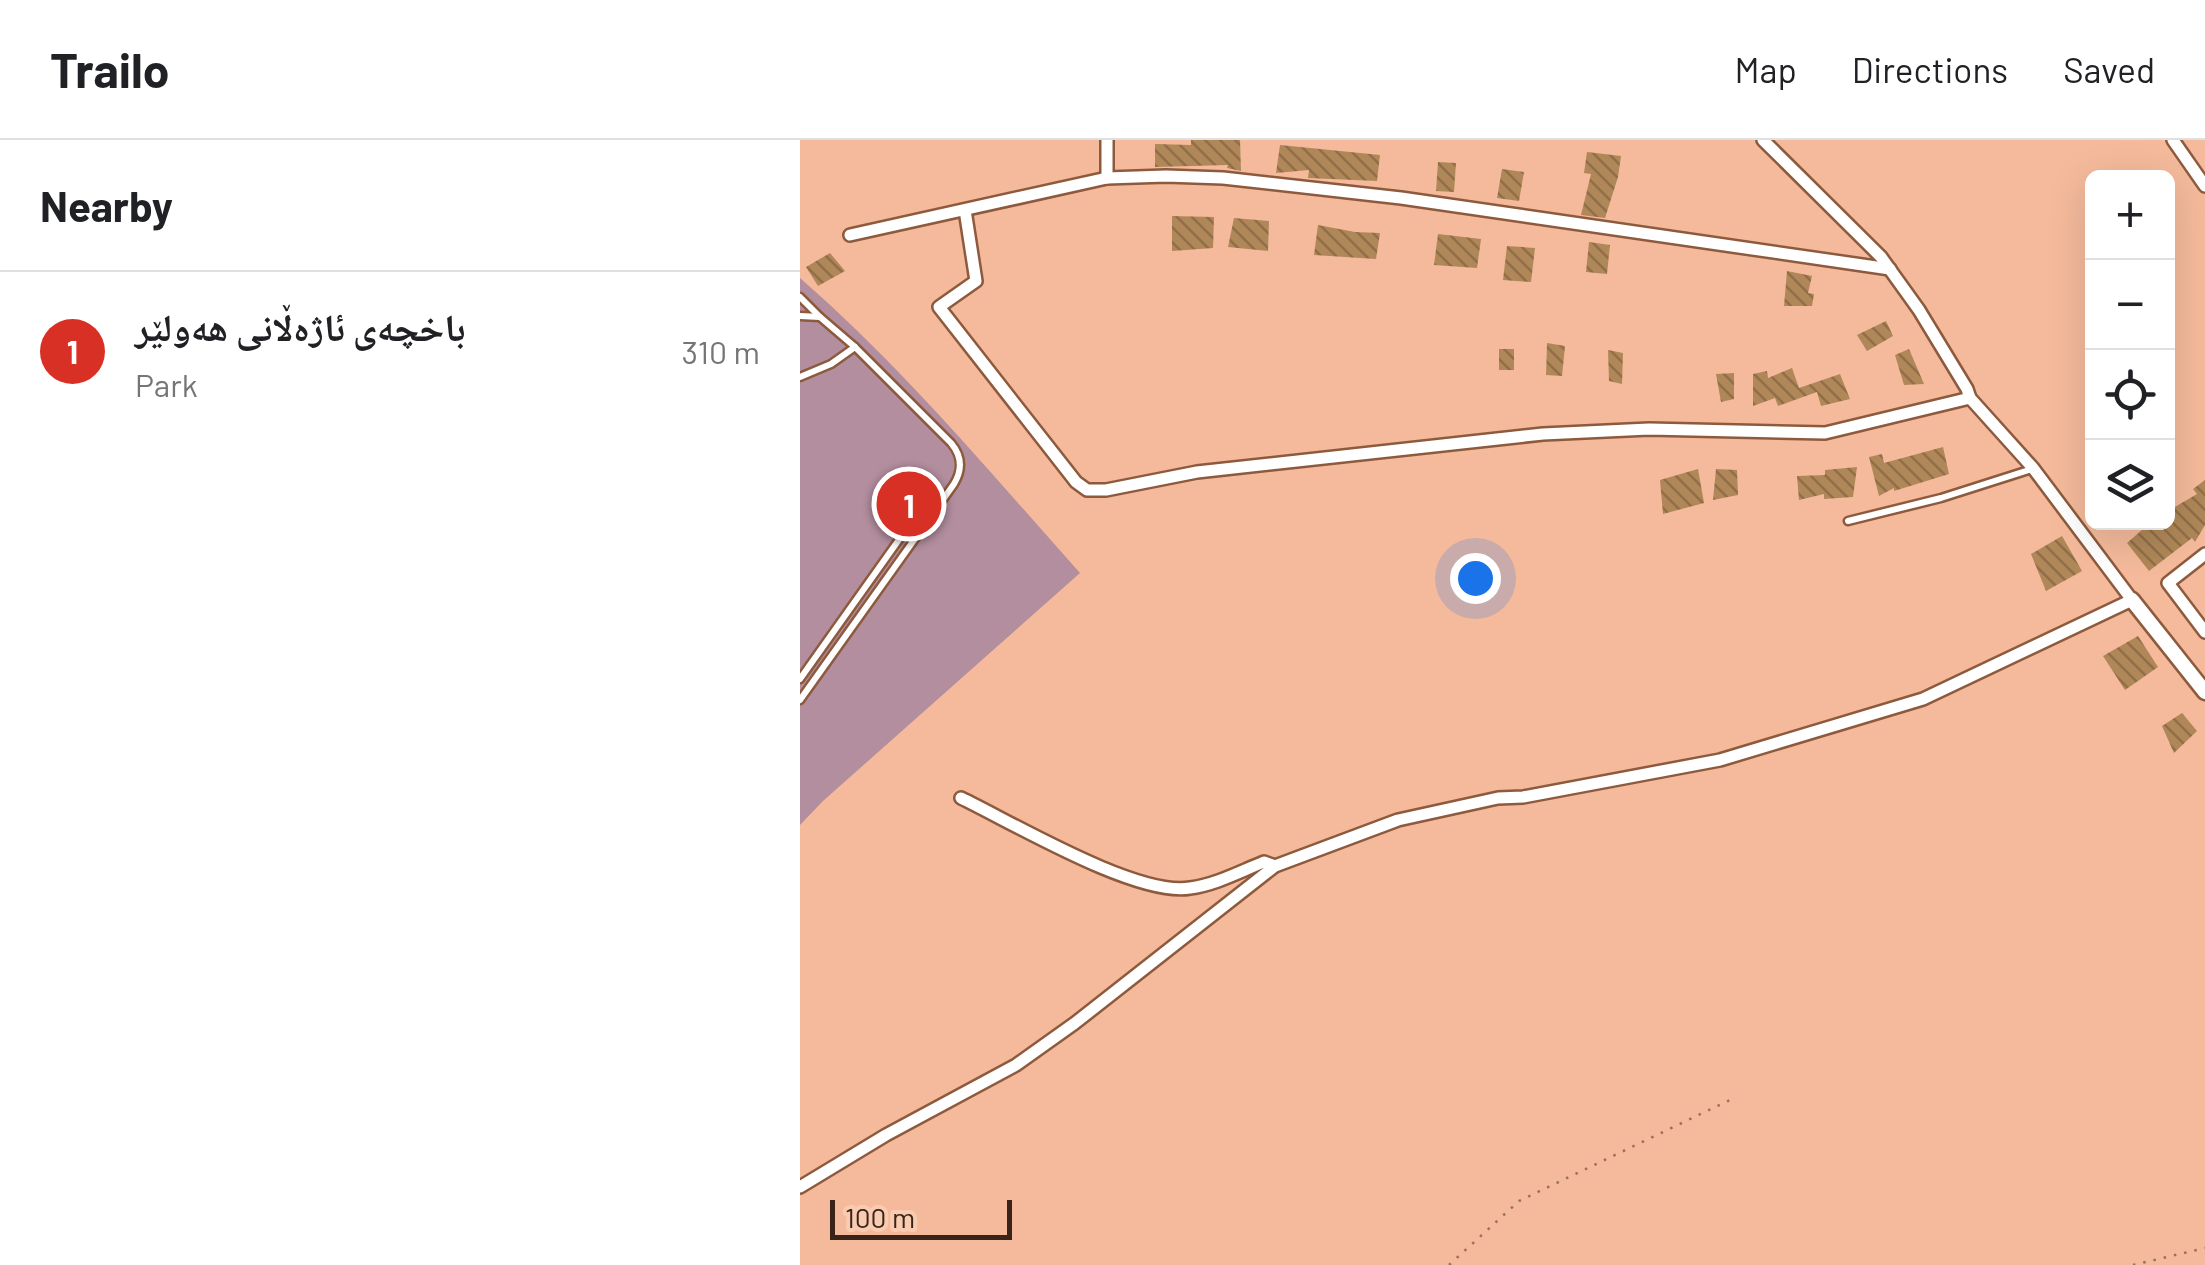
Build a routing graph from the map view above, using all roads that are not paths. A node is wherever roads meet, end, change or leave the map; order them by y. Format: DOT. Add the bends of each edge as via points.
graph roads {
  1 [pos="1107,140"];
  2 [pos="1763,140"];
  3 [pos="2173,140"];
  4 [pos="1107,178"];
  5 [pos="2205,186"];
  6 [pos="965,210"];
  7 [pos="850,235"];
  8 [pos="1890,269"];
  9 [pos="800,296"];
  10 [pos="800,316"];
  11 [pos="820,318"];
  12 [pos="855,347"];
  13 [pos="800,377"];
  14 [pos="1970,398"];
  15 [pos="2033,468"];
  16 [pos="925,503"];
  17 [pos="1848,520"];
  18 [pos="2205,554"];
  19 [pos="2132,600"];
  20 [pos="2205,632"];
  21 [pos="800,679"];
  22 [pos="2205,692"];
  23 [pos="801,696"];
  24 [pos="961,798"];
  25 [pos="1275,866"];
  26 [pos="800,1188"];
  1 -- 4 [label="street"];
  2 -- 8 [label="street"];
  3 -- 5 [label="street"];
  4 -- 6 [label="street"];
  4 -- 8 [label="street" via="1223,178 1401,198"];
  6 -- 7 [label="street"];
  6 -- 14 [label="street" via="976,281 940,306 1087,490 1542,434 1825,434"];
  8 -- 14 [label="street"];
  9 -- 11 [label="lane"];
  10 -- 11 [label="lane"];
  11 -- 12 [label="lane"];
  12 -- 13 [label="lane"];
  12 -- 23 [label="lane" via="951,443 961,469"];
  14 -- 15 [label="street"];
  15 -- 17 [label="lane"];
  15 -- 19 [label="street"];
  16 -- 21 [label="lane"];
  18 -- 20 [label="street" via="2168,582"];
  19 -- 22 [label="street"];
  19 -- 25 [label="street" via="1922,699 1720,760 1398,820"];
  24 -- 25 [label="street" via="1130,880 1166,888 1191,888 1264,862"];
  25 -- 26 [label="street" via="1016,1064"];
}
